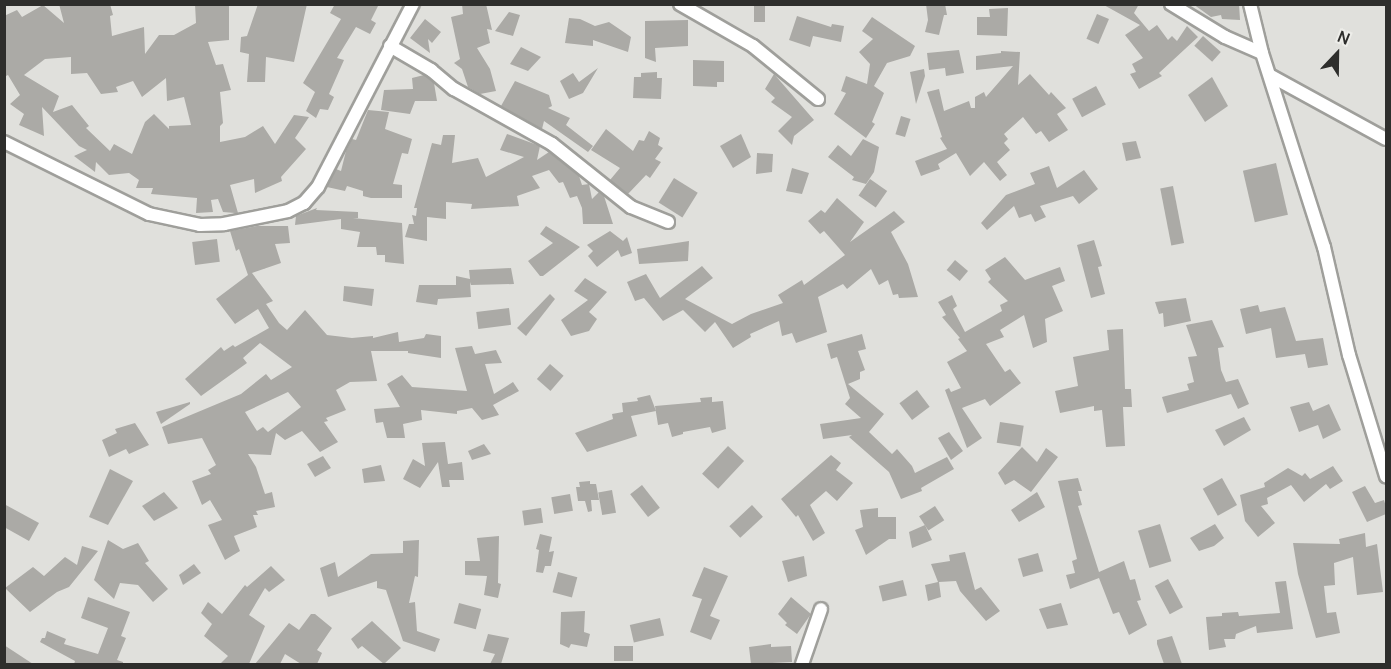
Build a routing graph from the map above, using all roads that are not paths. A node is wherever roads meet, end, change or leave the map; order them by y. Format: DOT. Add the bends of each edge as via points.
graph roads {
  1 [pos="413,4"];
  2 [pos="680,4"];
  3 [pos="1171,4"];
  4 [pos="1250,4"];
  5 [pos="390,46"];
  6 [pos="1262,52"];
  7 [pos="1271,76"];
  8 [pos="818,99"];
  9 [pos="1386,139"];
  10 [pos="4,142"];
  11 [pos="668,222"];
  12 [pos="1386,476"];
  13 [pos="821,609"];
  14 [pos="802,664"];
  1 -- 5 [label="street"];
  2 -- 8 [label="street" via="753,46"];
  3 -- 6 [label="street" via="1225,37"];
  4 -- 6 [label="street"];
  5 -- 10 [label="street" via="318,187 304,203 262,219 200,225 149,214"];
  5 -- 11 [label="street" via="454,89 552,144 631,207"];
  6 -- 7 [label="street"];
  7 -- 9 [label="street"];
  7 -- 12 [label="street" via="1324,247 1349,355"];
  13 -- 14 [label="street"];
}
